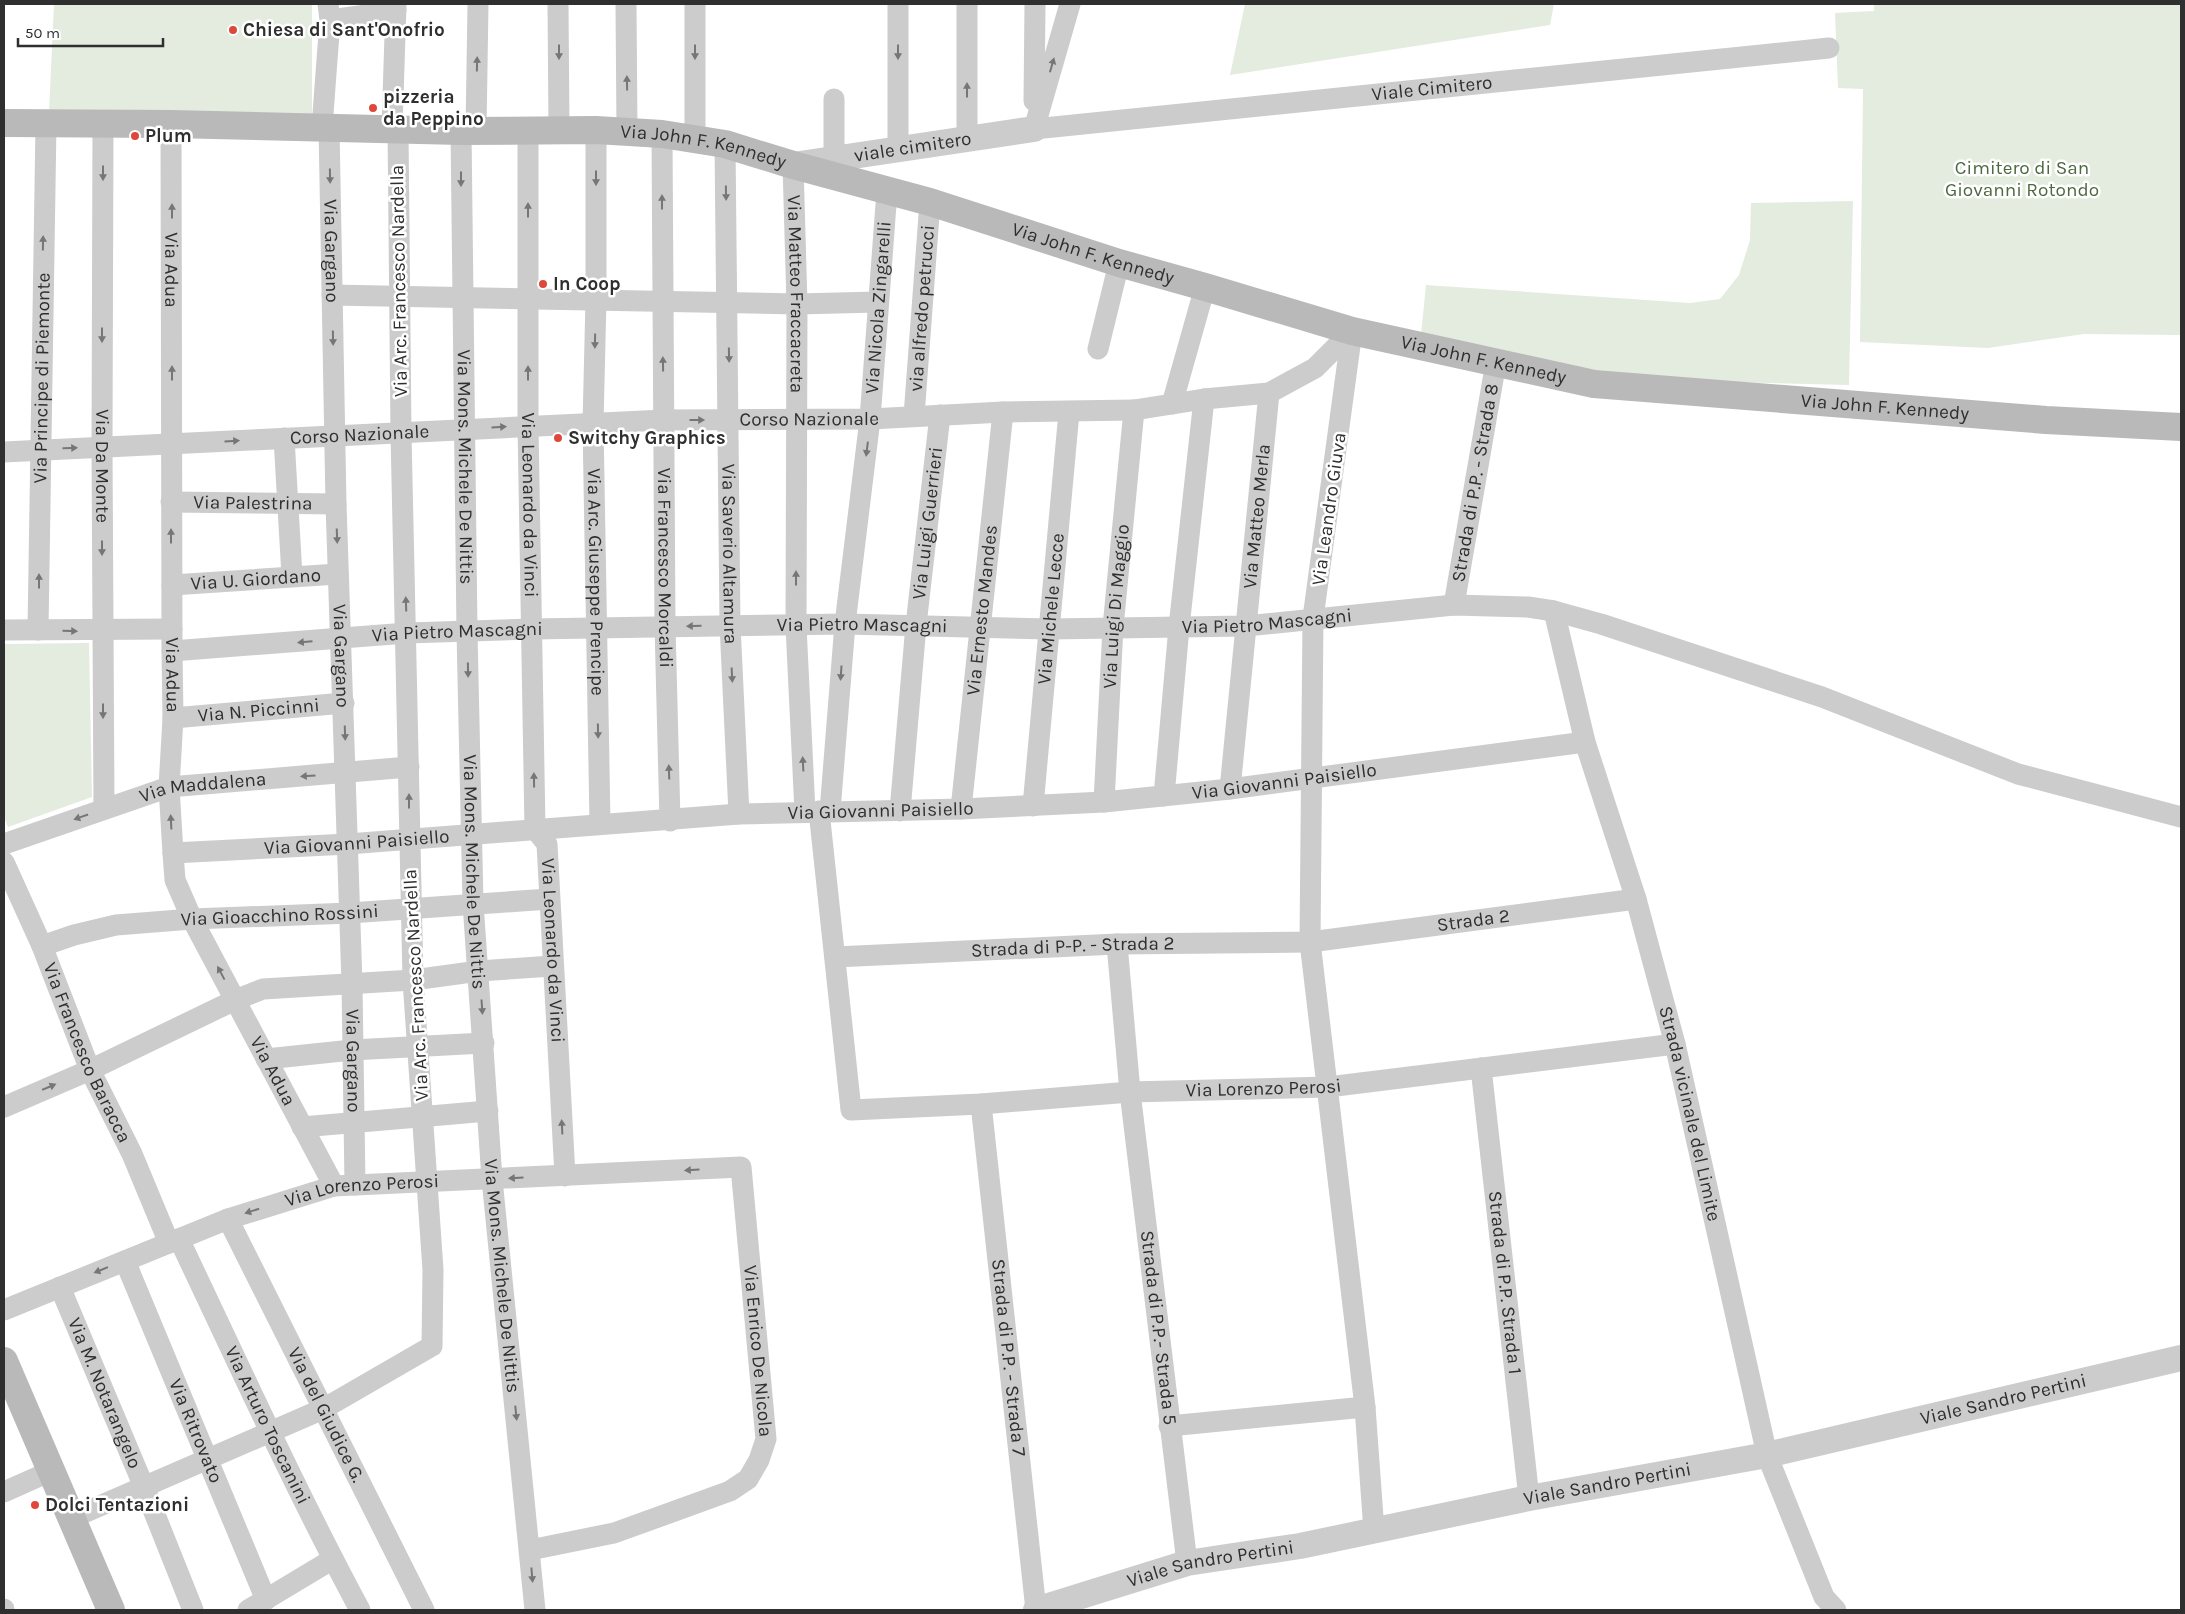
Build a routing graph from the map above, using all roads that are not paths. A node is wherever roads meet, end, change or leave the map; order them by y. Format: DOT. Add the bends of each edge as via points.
graph roads {
  1 [pos="478,4"];
  2 [pos="558,4"];
  3 [pos="626,4"];
  4 [pos="695,4"];
  5 [pos="898,4"];
  6 [pos="967,4"];
  7 [pos="1035,4"];
  8 [pos="1070,4"];
  9 [pos="396,8"];
  10 [pos="329,12"];
  11 [pos="1829,48"];
  12 [pos="834,99"];
  13 [pos="4,123"];
  14 [pos="46,124"];
  15 [pos="103,124"];
  16 [pos="172,124"];
  17 [pos="325,127"];
  18 [pos="395,128"];
  19 [pos="1034,129"];
  20 [pos="468,130"];
  21 [pos="528,130"];
  22 [pos="559,130"];
  23 [pos="596,130"];
  24 [pos="627,132"];
  25 [pos="662,134"];
  26 [pos="694,139"];
  27 [pos="967,139"];
  28 [pos="725,144"];
  29 [pos="898,150"];
  30 [pos="834,159"];
  31 [pos="793,166"];
  32 [pos="887,191"];
  33 [pos="930,202"];
  34 [pos="1119,264"];
  35 [pos="1205,287"];
  36 [pos="332,296"];
  37 [pos="401,296"];
  38 [pos="461,298"];
  39 [pos="528,299"];
  40 [pos="596,299"];
  41 [pos="662,300"];
  42 [pos="728,302"];
  43 [pos="878,302"];
  44 [pos="796,304"];
  45 [pos="1352,331"];
  46 [pos="1098,348"];
  47 [pos="1496,362"];
  48 [pos="1269,393"];
  49 [pos="1204,399"];
  50 [pos="1172,404"];
  51 [pos="1134,410"];
  52 [pos="1004,412"];
  53 [pos="1069,412"];
  54 [pos="940,415"];
  55 [pos="914,416"];
  56 [pos="797,418"];
  57 [pos="870,419"];
  58 [pos="664,420"];
  59 [pos="729,420"];
  60 [pos="593,424"];
  61 [pos="528,426"];
  62 [pos="2181,427"];
  63 [pos="464,429"];
  64 [pos="401,434"];
  65 [pos="335,435"];
  66 [pos="284,438"];
  67 [pos="172,444"];
  68 [pos="102,447"];
  69 [pos="40,449"];
  70 [pos="4,452"];
  71 [pos="171,502"];
  72 [pos="287,503"];
  73 [pos="336,504"];
  74 [pos="338,574"];
  75 [pos="292,576"];
  76 [pos="172,585"];
  77 [pos="1454,605"];
  78 [pos="1554,611"];
  79 [pos="1313,618"];
  80 [pos="853,624"];
  81 [pos="730,625"];
  82 [pos="916,625"];
  83 [pos="664,626"];
  84 [pos="796,626"];
  85 [pos="1246,626"];
  86 [pos="597,627"];
  87 [pos="980,627"];
  88 [pos="1113,627"];
  89 [pos="1179,627"];
  90 [pos="1050,628"];
  91 [pos="172,629"];
  92 [pos="532,629"];
  93 [pos="4,630"];
  94 [pos="38,630"];
  95 [pos="103,631"];
  96 [pos="467,632"];
  97 [pos="407,633"];
  98 [pos="340,639"];
  99 [pos="172,651"];
  100 [pos="344,703"];
  101 [pos="174,718"];
  102 [pos="1585,742"];
  103 [pos="409,767"];
  104 [pos="346,773"];
  105 [pos="1311,777"];
  106 [pos="169,787"];
  107 [pos="1230,789"];
  108 [pos="1164,796"];
  109 [pos="1104,802"];
  110 [pos="1034,806"];
  111 [pos="104,809"];
  112 [pos="961,809"];
  113 [pos="900,811"];
  114 [pos="818,812"];
  115 [pos="739,814"];
  116 [pos="2181,817"];
  117 [pos="670,820"];
  118 [pos="600,824"];
  119 [pos="535,829"];
  120 [pos="471,835"];
  121 [pos="409,839"];
  122 [pos="4,844"];
  123 [pos="348,844"];
  124 [pos="172,853"];
  125 [pos="4,862"];
  126 [pos="549,899"];
  127 [pos="1636,899"];
  128 [pos="474,903"];
  129 [pos="411,909"];
  130 [pos="350,913"];
  131 [pos="192,919"];
  132 [pos="1310,942"];
  133 [pos="1117,944"];
  134 [pos="42,946"];
  135 [pos="835,957"];
  136 [pos="552,966"];
  137 [pos="479,971"];
  138 [pos="413,980"];
  139 [pos="352,984"];
  140 [pos="234,1000"];
  141 [pos="484,1043"];
  142 [pos="1675,1044"];
  143 [pos="417,1048"];
  144 [pos="352,1050"];
  145 [pos="266,1059"];
  146 [pos="1481,1068"];
  147 [pos="90,1070"];
  148 [pos="1328,1087"];
  149 [pos="1130,1092"];
  150 [pos="981,1104"];
  151 [pos="4,1106"];
  152 [pos="488,1111"];
  153 [pos="423,1117"];
  154 [pos="354,1122"];
  155 [pos="302,1127"];
  156 [pos="741,1167"];
  157 [pos="565,1176"];
  158 [pos="492,1180"];
  159 [pos="427,1182"];
  160 [pos="355,1185"];
  161 [pos="334,1186"];
  162 [pos="228,1219"];
  163 [pos="174,1241"];
  164 [pos="125,1261"];
  165 [pos="60,1287"];
  166 [pos="4,1310"];
  167 [pos="2181,1358"];
  168 [pos="4,1362"];
  169 [pos="1365,1407"];
  170 [pos="323,1409"];
  171 [pos="1170,1426"];
  172 [pos="270,1432"];
  173 [pos="1767,1455"];
  174 [pos="209,1458"];
  175 [pos="51,1471"];
  176 [pos="144,1487"];
  177 [pos="4,1492"];
  178 [pos="1529,1498"];
  179 [pos="72,1518"];
  180 [pos="1374,1531"];
  181 [pos="530,1550"];
  182 [pos="333,1559"];
  183 [pos="1187,1563"];
  184 [pos="266,1600"];
  185 [pos="111,1610"];
  186 [pos="194,1610"];
  187 [pos="248,1610"];
  188 [pos="360,1610"];
  189 [pos="424,1610"];
  190 [pos="535,1610"];
  191 [pos="1036,1610"];
  192 [pos="1836,1610"];
  20 -- 1 [label="street, Via Mons. Michele De Nittis, one-way"];
  2 -- 22 [label="street, one-way"];
  24 -- 3 [label="street, one-way"];
  4 -- 26 [label="street, one-way"];
  5 -- 29 [label="street, one-way"];
  27 -- 6 [label="street, one-way"];
  7 -- 19 [label="street"];
  19 -- 8 [label="street, one-way"];
  9 -- 10 [label="street"];
  9 -- 18 [label="street, Via Arc. Francesco Nardella"];
  10 -- 17 [label="street, Via Gargano"];
  11 -- 19 [label="street, Viale Cimitero"];
  12 -- 30 [label="street"];
  13 -- 14 [label="main road, Via John F. Kennedy"];
  14 -- 15 [label="main road, Via John F. Kennedy"];
  69 -- 14 [label="street, Via Principe di Piemonte, one-way"];
  15 -- 16 [label="main road, Via John F. Kennedy"];
  15 -- 68 [label="street, Via Da Monte, one-way"];
  16 -- 17 [label="main road, Via John F. Kennedy"];
  67 -- 16 [label="street, Via Adua, one-way"];
  17 -- 18 [label="main road, Via John F. Kennedy"];
  17 -- 36 [label="street, Via Gargano, one-way"];
  18 -- 20 [label="main road, Via John F. Kennedy"];
  18 -- 37 [label="street, Via Arc. Francesco Nardella"];
  19 -- 27 [label="street, viale cimitero"];
  20 -- 21 [label="main road, Via John F. Kennedy"];
  20 -- 38 [label="street, Via Mons. Michele De Nittis, one-way"];
  21 -- 22 [label="main road, Via John F. Kennedy"];
  39 -- 21 [label="street, Via Leonardo da Vinci, one-way"];
  22 -- 23 [label="main road, Via John F. Kennedy"];
  23 -- 24 [label="main road, Via John F. Kennedy"];
  23 -- 40 [label="street, Via Arc. Giuseppe Prencipe, one-way"];
  24 -- 25 [label="main road, Via John F. Kennedy"];
  25 -- 26 [label="main road, Via John F. Kennedy"];
  41 -- 25 [label="street, Via Francesco Morcaldi, one-way"];
  26 -- 28 [label="main road, Via John F. Kennedy"];
  27 -- 29 [label="street, viale cimitero"];
  28 -- 31 [label="main road, Via John F. Kennedy"];
  28 -- 42 [label="street, Via Saverio Altamura, one-way"];
  29 -- 30 [label="street, viale cimitero"];
  30 -- 31 [label="street, viale cimitero"];
  31 -- 32 [label="main road, Via John F. Kennedy"];
  31 -- 44 [label="street, Via Matteo Fraccacreta"];
  32 -- 33 [label="main road, Via John F. Kennedy"];
  32 -- 43 [label="street, Via Nicola Zingarelli"];
  33 -- 34 [label="main road, Via John F. Kennedy"];
  33 -- 55 [label="street, via alfredo petrucci"];
  34 -- 35 [label="main road, Via John F. Kennedy"];
  34 -- 46 [label="street"];
  35 -- 45 [label="main road, Via John F. Kennedy"];
  35 -- 50 [label="street"];
  36 -- 37 [label="street"];
  36 -- 65 [label="street, Via Gargano, one-way"];
  37 -- 38 [label="street"];
  37 -- 64 [label="street, Via Arc. Francesco Nardella"];
  38 -- 39 [label="street"];
  38 -- 63 [label="street, Via Mons. Michele De Nittis"];
  39 -- 40 [label="street"];
  61 -- 39 [label="street, Via Leonardo da Vinci, one-way"];
  40 -- 41 [label="street"];
  40 -- 60 [label="street, Via Arc. Giuseppe Prencipe, one-way"];
  41 -- 42 [label="street"];
  58 -- 41 [label="street, Via Francesco Morcaldi, one-way"];
  42 -- 44 [label="street"];
  42 -- 59 [label="street, Via Saverio Altamura, one-way"];
  43 -- 44 [label="street"];
  43 -- 57 [label="street, Via Nicola Zingarelli"];
  44 -- 56 [label="street, Via Matteo Fraccacreta"];
  45 -- 47 [label="main road, Via John F. Kennedy"];
  45 -- 48 [label="street, Corso Nazionale" via="1315,368"];
  45 -- 79 [label="street, Via Leandro Giuva"];
  47 -- 62 [label="main road, Via John F. Kennedy" via="1594,384 2046,420"];
  47 -- 77 [label="street, Strada di P.P. - Strada 8"];
  48 -- 49 [label="street, Corso Nazionale"];
  48 -- 85 [label="street, Via Matteo Merla"];
  49 -- 50 [label="street, Corso Nazionale"];
  49 -- 89 [label="street"];
  50 -- 51 [label="street, Corso Nazionale"];
  51 -- 53 [label="street, Corso Nazionale"];
  51 -- 88 [label="street, Via Luigi Di Maggio"];
  52 -- 53 [label="street, Corso Nazionale"];
  52 -- 54 [label="street, Corso Nazionale"];
  52 -- 87 [label="street, Via Ernesto Mandes"];
  53 -- 90 [label="street, Via Michele Lecce"];
  54 -- 55 [label="street, Corso Nazionale"];
  54 -- 82 [label="street, Via Luigi Guerrieri"];
  55 -- 57 [label="street, Corso Nazionale"];
  56 -- 57 [label="street, Corso Nazionale"];
  56 -- 59 [label="street, Corso Nazionale"];
  84 -- 56 [label="street, Via Matteo Fraccacreta, one-way"];
  57 -- 80 [label="street, Via Nicola Zingarelli, one-way"];
  58 -- 59 [label="street, Corso Nazionale, one-way"];
  58 -- 60 [label="street, Corso Nazionale"];
  58 -- 83 [label="street, Via Francesco Morcaldi"];
  59 -- 81 [label="street, Via Saverio Altamura"];
  60 -- 61 [label="street, Corso Nazionale"];
  60 -- 86 [label="street, Via Arc. Giuseppe Prencipe"];
  63 -- 61 [label="street, Corso Nazionale, one-way"];
  61 -- 92 [label="street, Via Leonardo da Vinci"];
  63 -- 64 [label="street, Corso Nazionale"];
  63 -- 96 [label="street, Via Mons. Michele De Nittis"];
  64 -- 65 [label="street, Corso Nazionale"];
  97 -- 64 [label="street, Via Arc. Francesco Nardella, one-way"];
  65 -- 66 [label="street, Corso Nazionale"];
  65 -- 73 [label="street, Via Gargano"];
  67 -- 66 [label="street, Corso Nazionale, one-way"];
  66 -- 72 [label="street"];
  67 -- 68 [label="street, Corso Nazionale"];
  67 -- 71 [label="street, Via Adua"];
  69 -- 68 [label="street, Corso Nazionale, one-way"];
  68 -- 95 [label="street, Via Da Monte, one-way"];
  69 -- 70 [label="street, Corso Nazionale"];
  94 -- 69 [label="street, Via Principe di Piemonte, one-way"];
  71 -- 72 [label="street, Via Palestrina"];
  76 -- 71 [label="street, Via Adua, one-way"];
  72 -- 73 [label="street, Via Palestrina"];
  72 -- 75 [label="street"];
  73 -- 74 [label="street, Via Gargano, one-way"];
  74 -- 75 [label="street, Via U. Giordano"];
  74 -- 98 [label="street, Via Gargano"];
  75 -- 76 [label="street, Via U. Giordano"];
  76 -- 91 [label="street, Via Adua"];
  77 -- 78 [label="street, Via Pietro Mascagni"];
  77 -- 79 [label="street, Via Pietro Mascagni"];
  78 -- 102 [label="street, Strada vicinale del Limite"];
  78 -- 116 [label="street, Via Pietro Mascagni" via="1822,697 2018,774"];
  79 -- 85 [label="street, Via Pietro Mascagni"];
  79 -- 105 [label="street, Via Leandro Giuva"];
  80 -- 82 [label="street, Via Pietro Mascagni"];
  80 -- 84 [label="street, Via Pietro Mascagni"];
  80 -- 114 [label="street, Via Nicola Zingarelli, one-way"];
  81 -- 83 [label="street, Via Pietro Mascagni, one-way"];
  81 -- 84 [label="street, Via Pietro Mascagni"];
  81 -- 115 [label="street, Via Saverio Altamura, one-way"];
  82 -- 87 [label="street, Via Pietro Mascagni"];
  82 -- 113 [label="street, Via Luigi Guerrieri"];
  83 -- 86 [label="street, Via Pietro Mascagni"];
  117 -- 83 [label="street, Via Francesco Morcaldi, one-way"];
  114 -- 84 [label="street, Via Matteo Fraccacreta, one-way"];
  85 -- 89 [label="street, Via Pietro Mascagni"];
  85 -- 107 [label="street, Via Matteo Merla"];
  86 -- 92 [label="street, Via Pietro Mascagni"];
  86 -- 118 [label="street, Via Arc. Giuseppe Prencipe, one-way"];
  87 -- 90 [label="street, Via Pietro Mascagni"];
  87 -- 112 [label="street, Via Ernesto Mandes"];
  88 -- 89 [label="street, Via Pietro Mascagni"];
  88 -- 90 [label="street, Via Pietro Mascagni"];
  88 -- 109 [label="street, Via Luigi Di Maggio"];
  89 -- 108 [label="street"];
  90 -- 110 [label="street, Via Michele Lecce"];
  91 -- 95 [label="street"];
  91 -- 99 [label="street, Via Adua"];
  92 -- 96 [label="street, Via Pietro Mascagni"];
  119 -- 92 [label="street, Via Leonardo da Vinci, one-way"];
  93 -- 94 [label="street"];
  94 -- 95 [label="street, one-way"];
  95 -- 111 [label="street, Via Da Monte, one-way"];
  96 -- 97 [label="street, Via Pietro Mascagni"];
  96 -- 120 [label="street, Via Mons. Michele De Nittis, one-way"];
  97 -- 98 [label="street, Via Pietro Mascagni"];
  97 -- 103 [label="street, Via Arc. Francesco Nardella"];
  98 -- 99 [label="street, Via Pietro Mascagni, one-way"];
  98 -- 100 [label="street, Via Gargano"];
  99 -- 101 [label="street, Via Adua"];
  100 -- 101 [label="street, Via N. Piccinni"];
  100 -- 104 [label="street, Via Gargano, one-way"];
  101 -- 106 [label="street, Via Adua"];
  102 -- 105 [label="street, Via Giovanni Paisiello"];
  102 -- 127 [label="street, Strada vicinale del Limite"];
  103 -- 104 [label="street, Via Maddalena"];
  121 -- 103 [label="street, Via Arc. Francesco Nardella, one-way"];
  104 -- 106 [label="street, Via Maddalena, one-way"];
  104 -- 123 [label="street, Via Gargano"];
  105 -- 107 [label="street, Via Giovanni Paisiello"];
  105 -- 132 [label="street, Via Leandro Giuva"];
  106 -- 111 [label="street, Via Maddalena"];
  124 -- 106 [label="street, Via Adua, one-way"];
  107 -- 108 [label="street, Via Giovanni Paisiello"];
  108 -- 109 [label="street, Via Giovanni Paisiello"];
  109 -- 110 [label="street, Via Giovanni Paisiello"];
  110 -- 112 [label="street, Via Giovanni Paisiello"];
  111 -- 122 [label="street, Via Maddalena, one-way"];
  112 -- 113 [label="street, Via Giovanni Paisiello"];
  113 -- 114 [label="street, Via Giovanni Paisiello"];
  114 -- 115 [label="street, Via Giovanni Paisiello"];
  114 -- 135 [label="street"];
  115 -- 117 [label="street, Via Giovanni Paisiello"];
  117 -- 118 [label="street, Via Giovanni Paisiello"];
  118 -- 119 [label="street, Via Giovanni Paisiello"];
  119 -- 120 [label="street, Via Giovanni Paisiello"];
  119 -- 126 [label="street, Via Leonardo da Vinci" via="547,844"];
  120 -- 121 [label="street, Via Giovanni Paisiello"];
  120 -- 128 [label="street, Via Mons. Michele De Nittis"];
  121 -- 123 [label="street, Via Giovanni Paisiello"];
  121 -- 129 [label="street, Via Arc. Francesco Nardella"];
  123 -- 124 [label="street, Via Giovanni Paisiello"];
  123 -- 130 [label="street, Via Gargano"];
  124 -- 131 [label="street, Via Adua" via="175,880"];
  125 -- 134 [label="street, Via Francesco Baracca"];
  126 -- 128 [label="street, Via Gioacchino Rossini"];
  126 -- 136 [label="street, Via Leonardo da Vinci"];
  127 -- 132 [label="street, Strada 2"];
  127 -- 142 [label="street, Strada vicinale del Limite"];
  128 -- 129 [label="street, Via Gioacchino Rossini"];
  128 -- 137 [label="street, Via Mons. Michele De Nittis"];
  129 -- 130 [label="street, Via Gioacchino Rossini"];
  129 -- 138 [label="street, Via Arc. Francesco Nardella"];
  130 -- 131 [label="street, Via Gioacchino Rossini"];
  130 -- 139 [label="street, Via Gargano"];
  131 -- 134 [label="street, Via Gioacchino Rossini" via="116,925"];
  140 -- 131 [label="street, Via Adua, one-way"];
  132 -- 133 [label="street, Strada di P-P. - Strada 2"];
  132 -- 148 [label="street, Via Leandro Giuva"];
  133 -- 135 [label="street, Strada di P-P. - Strada 2"];
  133 -- 149 [label="street, Strada di P.P.- Strada 5"];
  134 -- 147 [label="street, Via Francesco Baracca"];
  135 -- 150 [label="street, Via Lorenzo Perosi" via="851,1110"];
  136 -- 137 [label="street"];
  157 -- 136 [label="street, Via Leonardo da Vinci, one-way"];
  137 -- 138 [label="street"];
  137 -- 141 [label="street, Via Mons. Michele De Nittis, one-way"];
  138 -- 139 [label="street"];
  138 -- 143 [label="street, Via Arc. Francesco Nardella"];
  139 -- 140 [label="street" via="263,989"];
  139 -- 144 [label="street, Via Gargano"];
  140 -- 145 [label="street, Via Adua"];
  140 -- 147 [label="street"];
  141 -- 143 [label="street"];
  141 -- 152 [label="street, Via Mons. Michele De Nittis"];
  142 -- 146 [label="street, Via Lorenzo Perosi"];
  142 -- 173 [label="street, Strada vicinale del Limite"];
  143 -- 144 [label="street"];
  143 -- 153 [label="street, Via Arc. Francesco Nardella"];
  144 -- 145 [label="street"];
  144 -- 154 [label="street, Via Gargano"];
  145 -- 155 [label="street, Via Adua"];
  146 -- 148 [label="street, Via Lorenzo Perosi"];
  146 -- 178 [label="street, Strada di P.P. Strada 1"];
  151 -- 147 [label="street, one-way"];
  147 -- 163 [label="street, Via Francesco Baracca"];
  148 -- 149 [label="street, Via Lorenzo Perosi"];
  148 -- 169 [label="street, Via Leandro Giuva"];
  149 -- 150 [label="street, Via Lorenzo Perosi"];
  149 -- 171 [label="street, Strada di P.P.- Strada 5"];
  150 -- 191 [label="street, Strada di P.P. - Strada 7"];
  152 -- 153 [label="street"];
  152 -- 158 [label="street, Via Mons. Michele De Nittis"];
  153 -- 154 [label="street"];
  153 -- 159 [label="street, Via Arc. Francesco Nardella"];
  154 -- 155 [label="street"];
  154 -- 160 [label="street, Via Gargano"];
  155 -- 161 [label="street, Via Adua"];
  156 -- 157 [label="street, Via Lorenzo Perosi, one-way"];
  156 -- 181 [label="street, Via Enrico De Nicola" via="766,1439 759,1460 748,1479 730,1491 614,1533"];
  157 -- 158 [label="street, Via Lorenzo Perosi, one-way"];
  158 -- 159 [label="street, Via Lorenzo Perosi"];
  158 -- 181 [label="street, Via Mons. Michele De Nittis, one-way"];
  159 -- 160 [label="street, Via Lorenzo Perosi"];
  159 -- 170 [label="street, Via Arc. Francesco Nardella" via="433,1270 432,1346"];
  160 -- 161 [label="street, Via Lorenzo Perosi"];
  161 -- 162 [label="street, Via Lorenzo Perosi, one-way"];
  162 -- 163 [label="street, Via Lorenzo Perosi"];
  162 -- 170 [label="street, Via del Giudice G."];
  163 -- 164 [label="street, Via Lorenzo Perosi"];
  163 -- 172 [label="street, Via Arturo Toscanini"];
  164 -- 165 [label="street, Via Lorenzo Perosi, one-way"];
  164 -- 174 [label="street, Via Ritrovato"];
  165 -- 166 [label="street, Via Lorenzo Perosi"];
  165 -- 176 [label="street, Via M. Notarangelo"];
  167 -- 173 [label="street, Viale Sandro Pertini"];
  168 -- 175 [label="main road"];
  169 -- 171 [label="street"];
  169 -- 180 [label="street, Via Leandro Giuva"];
  170 -- 172 [label="street"];
  170 -- 189 [label="street, Via del Giudice G."];
  171 -- 183 [label="street, Strada di P.P.- Strada 5"];
  172 -- 174 [label="street"];
  172 -- 182 [label="street, Via Arturo Toscanini"];
  173 -- 178 [label="street, Viale Sandro Pertini"];
  173 -- 192 [label="street, Strada vicinale del Limite" via="1824,1597"];
  174 -- 176 [label="street"];
  174 -- 184 [label="street, Via Ritrovato"];
  175 -- 177 [label="street"];
  175 -- 179 [label="main road"];
  176 -- 179 [label="street"];
  176 -- 186 [label="street, Via M. Notarangelo"];
  178 -- 180 [label="street, Viale Sandro Pertini"];
  179 -- 185 [label="main road"];
  180 -- 183 [label="street, Viale Sandro Pertini"];
  181 -- 190 [label="street, Via Mons. Michele De Nittis, one-way"];
  182 -- 184 [label="street"];
  182 -- 188 [label="street, Via Arturo Toscanini"];
  183 -- 191 [label="street, Viale Sandro Pertini"];
  184 -- 187 [label="street"];
}
